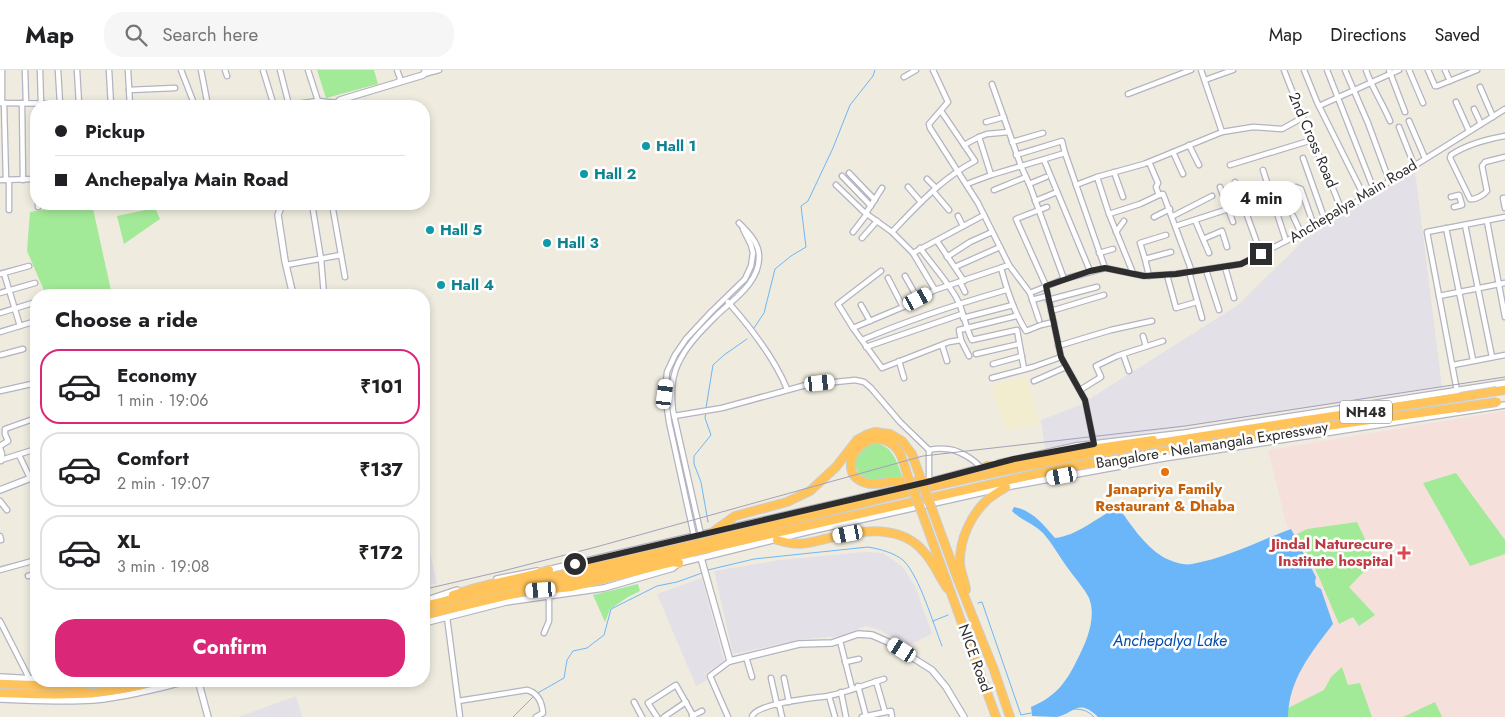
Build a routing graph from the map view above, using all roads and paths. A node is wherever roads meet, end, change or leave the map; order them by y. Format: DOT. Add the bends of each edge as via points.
graph roads {
  1 [pos="2,70"];
  2 [pos="25,70"];
  3 [pos="40,70"];
  4 [pos="58,70"];
  5 [pos="77,70"];
  6 [pos="109,70"];
  7 [pos="128,70"];
  8 [pos="133,70"];
  9 [pos="181,70"];
  10 [pos="201,70"];
  11 [pos="226,70"];
  12 [pos="263,70"];
  13 [pos="280,70"];
  14 [pos="308,70"];
  15 [pos="397,70"];
  16 [pos="439,70"];
  17 [pos="916,70"];
  18 [pos="933,70"];
  19 [pos="1191,70"];
  20 [pos="1201,70"];
  21 [pos="1232,70"];
  22 [pos="1284,70"];
  23 [pos="1304,70"];
  24 [pos="1327,70"];
  25 [pos="1345,70"];
  26 [pos="1366,70"];
  27 [pos="1399,70"];
  28 [pos="1409,70"];
  29 [pos="1428,70"];
  30 [pos="1445,70"];
  31 [pos="1477,70"];
  32 [pos="425,72"];
  33 [pos="1389,72"];
  34 [pos="227,76"];
  35 [pos="904,77"];
  36 [pos="1205,80"];
  37 [pos="1450,81"];
  38 [pos="399,82"];
  39 [pos="1370,82"];
  40 [pos="992,84"];
  41 [pos="1480,87"];
  42 [pos="175,88"];
  43 [pos="129,90"];
  44 [pos="1354,90"];
  45 [pos="1128,94"];
  46 [pos="1339,97"];
  47 [pos="41,100"];
  48 [pos="60,100"];
  49 [pos="78,100"];
  50 [pos="111,100"];
  51 [pos="130,100"];
  52 [pos="193,100"];
  53 [pos="207,100"];
  54 [pos="272,100"];
  55 [pos="288,100"];
  56 [pos="318,100"];
  57 [pos="347,100"];
  58 [pos="1456,102"];
  59 [pos="2,103"];
  60 [pos="24,103"];
  61 [pos="30,103"];
  62 [pos="1423,104"];
  63 [pos="1320,106"];
  64 [pos="1474,109"];
  65 [pos="1505,109"];
  66 [pos="941,111"];
  67 [pos="1405,112"];
  68 [pos="1493,116"];
  69 [pos="1004,117"];
  70 [pos="1302,118"];
  71 [pos="1409,121"];
  72 [pos="986,122"];
  73 [pos="1390,122"];
  74 [pos="1481,124"];
  75 [pos="1399,127"];
  76 [pos="1469,131"];
  77 [pos="1009,132"];
  78 [pos="1043,132"];
  79 [pos="1222,132"];
  80 [pos="1505,136"];
  81 [pos="979,137"];
  82 [pos="1312,140"];
  83 [pos="1012,142"];
  84 [pos="964,145"];
  85 [pos="1189,145"];
  86 [pos="1173,152"];
  87 [pos="1066,153"];
  88 [pos="1016,155"];
  89 [pos="1505,157"];
  90 [pos="1302,158"];
  91 [pos="1425,158"];
  92 [pos="1044,160"];
  93 [pos="1149,162"];
  94 [pos="1199,165"];
  95 [pos="1414,165"];
  96 [pos="1020,166"];
  97 [pos="1230,166"];
  98 [pos="958,170"];
  99 [pos="1263,170"];
  100 [pos="1114,172"];
  101 [pos="849,173"];
  102 [pos="1183,174"];
  103 [pos="992,175"];
  104 [pos="842,176"];
  105 [pos="1026,177"];
  106 [pos="1046,177"];
  107 [pos="1097,177"];
  108 [pos="30,179"];
  109 [pos="927,179"];
  110 [pos="0,180"];
  111 [pos="8,180"];
  112 [pos="23,180"];
  113 [pos="1389,180"];
  114 [pos="1235,182"];
  115 [pos="967,184"];
  116 [pos="1029,184"];
  117 [pos="836,185"];
  118 [pos="1076,185"];
  119 [pos="908,187"];
  120 [pos="1220,187"];
  121 [pos="882,188"];
  122 [pos="934,190"];
  123 [pos="994,190"];
  124 [pos="1374,190"];
  125 [pos="1057,192"];
  126 [pos="1466,192"];
  127 [pos="1159,195"];
  128 [pos="1459,195"];
  129 [pos="1212,196"];
  130 [pos="1271,196"];
  131 [pos="1364,196"];
  132 [pos="1123,197"];
  133 [pos="1451,197"];
  134 [pos="1505,198"];
  135 [pos="875,200"];
  136 [pos="1035,201"];
  137 [pos="921,202"];
  138 [pos="1244,205"];
  139 [pos="871,206"];
  140 [pos="1454,206"];
  141 [pos="1047,207"];
  142 [pos="1505,208"];
  143 [pos="1170,209"];
  144 [pos="9,210"];
  145 [pos="280,210"];
  146 [pos="313,210"];
  147 [pos="333,210"];
  148 [pos="949,210"];
  149 [pos="1038,210"];
  150 [pos="1228,210"];
  151 [pos="1342,211"];
  152 [pos="867,214"];
  153 [pos="984,214"];
  154 [pos="1109,214"];
  155 [pos="958,216"];
  156 [pos="1173,216"];
  157 [pos="1294,216"];
  158 [pos="1154,217"];
  159 [pos="1505,217"];
  160 [pos="1195,220"];
  161 [pos="1325,220"];
  162 [pos="876,221"];
  163 [pos="1124,221"];
  164 [pos="1487,221"];
  165 [pos="1233,222"];
  166 [pos="1465,225"];
  167 [pos="963,226"];
  168 [pos="1176,226"];
  169 [pos="1314,226"];
  170 [pos="1446,228"];
  171 [pos="853,232"];
  172 [pos="892,232"];
  173 [pos="992,232"];
  174 [pos="1116,232"];
  175 [pos="1301,234"];
  176 [pos="1166,235"];
  177 [pos="1138,236"];
  178 [pos="862,238"];
  179 [pos="1204,239"];
  180 [pos="937,241"];
  181 [pos="1286,241"];
  182 [pos="1140,242"];
  183 [pos="1227,247"];
  184 [pos="920,248"];
  185 [pos="1000,248"];
  186 [pos="1113,249"];
  187 [pos="1171,252"];
  188 [pos="913,253"];
  189 [pos="1100,253"];
  190 [pos="1209,253"];
  191 [pos="341,254"];
  192 [pos="1261,254"];
  193 [pos="947,257"];
  194 [pos="321,259"];
  195 [pos="1145,259"];
  196 [pos="286,265"];
  197 [pos="1009,265"];
  198 [pos="29,266"];
  199 [pos="954,267"];
  200 [pos="1001,268"];
  201 [pos="1105,268"];
  202 [pos="1225,268"];
  203 [pos="1206,270"];
  204 [pos="881,271"];
  205 [pos="1090,271"];
  206 [pos="1191,272"];
  207 [pos="2,273"];
  208 [pos="1133,273"];
  209 [pos="1167,275"];
  210 [pos="905,276"];
  211 [pos="1150,276"];
  212 [pos="345,277"];
  213 [pos="888,278"];
  214 [pos="1064,279"];
  215 [pos="962,282"];
  216 [pos="1505,282"];
  217 [pos="35,283"];
  218 [pos="1498,284"];
  219 [pos="950,286"];
  220 [pos="1046,286"];
  221 [pos="1097,287"];
  222 [pos="1478,288"];
  223 [pos="292,289"];
  224 [pos="324,289"];
  225 [pos="935,290"];
  226 [pos="1006,290"];
  227 [pos="1458,291"];
  228 [pos="10,292"];
  229 [pos="965,292"];
  230 [pos="0,293"];
  231 [pos="1030,293"];
  232 [pos="1104,295"];
  233 [pos="1440,296"];
  234 [pos="1048,298"];
  235 [pos="1234,298"];
  236 [pos="726,299"];
  237 [pos="918,299"];
  238 [pos="1032,300"];
  239 [pos="1197,302"];
  240 [pos="30,304"];
  241 [pos="730,304"];
  242 [pos="959,304"];
  243 [pos="861,305"];
  244 [pos="1013,305"];
  245 [pos="903,307"];
  246 [pos="15,309"];
  247 [pos="1219,310"];
  248 [pos="1051,311"];
  249 [pos="0,313"];
  250 [pos="962,316"];
  251 [pos="1016,316"];
  252 [pos="1505,317"];
  253 [pos="1202,318"];
  254 [pos="1039,320"];
  255 [pos="870,321"];
  256 [pos="1152,321"];
  257 [pos="1054,322"];
  258 [pos="30,323"];
  259 [pos="20,326"];
  260 [pos="853,328"];
  261 [pos="966,328"];
  262 [pos="0,332"];
  263 [pos="1143,336"];
  264 [pos="862,340"];
  265 [pos="961,340"];
  266 [pos="1163,341"];
  267 [pos="1019,344"];
  268 [pos="942,345"];
  269 [pos="1058,346"];
  270 [pos="1146,346"];
  271 [pos="866,347"];
  272 [pos="23,350"];
  273 [pos="976,354"];
  274 [pos="1122,354"];
  275 [pos="0,355"];
  276 [pos="1505,355"];
  277 [pos="969,356"];
  278 [pos="1022,356"];
  279 [pos="1061,357"];
  280 [pos="1492,358"];
  281 [pos="1473,360"];
  282 [pos="899,362"];
  283 [pos="948,362"];
  284 [pos="993,364"];
  285 [pos="1453,365"];
  286 [pos="1066,367"];
  287 [pos="1024,369"];
  288 [pos="1129,371"];
  289 [pos="904,378"];
  290 [pos="992,378"];
  291 [pos="1034,381"];
  292 [pos="1505,383"];
  293 [pos="30,384"];
  294 [pos="1478,387"];
  295 [pos="1470,388"];
  296 [pos="787,390"];
  297 [pos="1080,390"];
  298 [pos="1505,390"];
  299 [pos="1457,391"];
  300 [pos="0,392"];
  301 [pos="1505,400"];
  302 [pos="1505,405"];
  303 [pos="1482,408"];
  304 [pos="1474,410"];
  305 [pos="674,416"];
  306 [pos="30,420"];
  307 [pos="1183,439"];
  308 [pos="1094,444"];
  309 [pos="0,447"];
  310 [pos="929,450"];
  311 [pos="30,451"];
  312 [pos="19,455"];
  313 [pos="0,461"];
  314 [pos="984,467"];
  315 [pos="30,472"];
  316 [pos="30,478"];
  317 [pos="929,482"];
  318 [pos="1006,486"];
  319 [pos="0,490"];
  320 [pos="0,501"];
  321 [pos="7,510"];
  322 [pos="714,531"];
  323 [pos="701,535"];
  324 [pos="694,536"];
  325 [pos="777,540"];
  326 [pos="709,544"];
  327 [pos="692,548"];
  328 [pos="701,558"];
  329 [pos="30,562"];
  330 [pos="679,563"];
  331 [pos="0,570"];
  332 [pos="549,570"];
  333 [pos="529,591"];
  334 [pos="549,597"];
  335 [pos="953,598"];
  336 [pos="430,602"];
  337 [pos="430,603"];
  338 [pos="968,605"];
  339 [pos="430,616"];
  340 [pos="430,617"];
  341 [pos="447,617"];
  342 [pos="0,621"];
  343 [pos="544,633"];
  344 [pos="840,641"];
  345 [pos="746,657"];
  346 [pos="859,659"];
  347 [pos="730,661"];
  348 [pos="845,662"];
  349 [pos="0,677"];
  350 [pos="752,677"];
  351 [pos="29,678"];
  352 [pos="771,678"];
  353 [pos="784,678"];
  354 [pos="884,679"];
  355 [pos="876,681"];
  356 [pos="0,684"];
  357 [pos="30,685"];
  358 [pos="858,686"];
  359 [pos="129,687"];
  360 [pos="162,687"];
  361 [pos="200,687"];
  362 [pos="852,688"];
  363 [pos="841,692"];
  364 [pos="0,693"];
  365 [pos="830,696"];
  366 [pos="0,699"];
  367 [pos="458,701"];
  368 [pos="634,702"];
  369 [pos="686,702"];
  370 [pos="789,702"];
  371 [pos="778,704"];
  372 [pos="702,711"];
  373 [pos="885,712"];
  374 [pos="208,717"];
  375 [pos="460,717"];
  376 [pos="536,717"];
  377 [pos="642,717"];
  378 [pos="657,717"];
  379 [pos="664,717"];
  380 [pos="693,717"];
  381 [pos="728,717"];
  382 [pos="752,717"];
  383 [pos="782,717"];
  384 [pos="835,717"];
  385 [pos="846,717"];
  386 [pos="864,717"];
  387 [pos="892,717"];
  388 [pos="964,717"];
  389 [pos="996,717"];
  390 [pos="1010,717"];
  1 -- 59 [label="street"];
  2 -- 60 [label="street"];
  3 -- 47 [label="street"];
  4 -- 48 [label="street"];
  5 -- 49 [label="street"];
  6 -- 50 [label="street"];
  7 -- 8 [label="street"];
  7 -- 43 [label="street"];
  9 -- 52 [label="street"];
  10 -- 53 [label="street"];
  11 -- 34 [label="street"];
  12 -- 54 [label="street"];
  13 -- 55 [label="street"];
  14 -- 56 [label="street"];
  15 -- 38 [label="street"];
  16 -- 32 [label="street"];
  17 -- 35 [label="street"];
  18 -- 66 [label="street" via="948,102"];
  19 -- 45 [label="street"];
  20 -- 36 [label="street"];
  21 -- 36 [label="street"];
  22 -- 70 [label="street, 2nd Cross Road"];
  23 -- 63 [label="street"];
  24 -- 46 [label="street"];
  25 -- 44 [label="street"];
  26 -- 39 [label="street"];
  27 -- 33 [label="street"];
  28 -- 62 [label="street"];
  29 -- 37 [label="street" via="1435,86"];
  30 -- 37 [label="street"];
  31 -- 37 [label="street"];
  32 -- 38 [label="street"];
  33 -- 39 [label="street"];
  33 -- 67 [label="street"];
  36 -- 79 [label="street"];
  38 -- 57 [label="street"];
  39 -- 44 [label="street"];
  39 -- 73 [label="street"];
  40 -- 69 [label="street"];
  41 -- 68 [label="street"];
  42 -- 43 [label="street"];
  43 -- 51 [label="street"];
  44 -- 46 [label="street"];
  44 -- 113 [label="street"];
  46 -- 63 [label="street"];
  46 -- 124 [label="street"];
  58 -- 76 [label="street"];
  59 -- 60 [label="street"];
  59 -- 111 [label="street"];
  60 -- 61 [label="street"];
  60 -- 112 [label="street"];
  63 -- 131 [label="street"];
  64 -- 74 [label="street"];
  65 -- 68 [label="street, Anchepalya Main Road"];
  66 -- 84 [label="street"];
  66 -- 98 [label="street" via="929,124 930,128"];
  68 -- 74 [label="street, Anchepalya Main Road"];
  69 -- 72 [label="street"];
  69 -- 77 [label="street"];
  70 -- 79 [label="street" via="1282,129 1253,127"];
  70 -- 82 [label="street, 2nd Cross Road"];
  71 -- 91 [label="street"];
  74 -- 76 [label="street, Anchepalya Main Road"];
  75 -- 95 [label="street"];
  76 -- 91 [label="street, Anchepalya Main Road"];
  77 -- 81 [label="street"];
  77 -- 83 [label="street"];
  78 -- 83 [label="street"];
  79 -- 85 [label="street"];
  80 -- 126 [label="street" via="1451,155"];
  81 -- 84 [label="street"];
  81 -- 103 [label="street"];
  82 -- 97 [label="street"];
  82 -- 151 [label="street, 2nd Cross Road"];
  83 -- 88 [label="street"];
  84 -- 98 [label="street" via="975,161"];
  85 -- 86 [label="street"];
  85 -- 94 [label="street"];
  86 -- 93 [label="street"];
  86 -- 102 [label="street"];
  87 -- 88 [label="street" via="1062,141"];
  87 -- 92 [label="street"];
  87 -- 118 [label="street"];
  88 -- 96 [label="street"];
  89 -- 126 [label="street" via="1485,162 1482,166 1486,193 1471,200"];
  90 -- 161 [label="street"];
  91 -- 95 [label="street, Anchepalya Main Road"];
  92 -- 96 [label="street"];
  92 -- 125 [label="street"];
  93 -- 100 [label="street"];
  93 -- 127 [label="street" via="1158,183"];
  95 -- 113 [label="street, Anchepalya Main Road"];
  96 -- 103 [label="street"];
  96 -- 105 [label="street"];
  98 -- 115 [label="street"];
  98 -- 122 [label="street"];
  99 -- 130 [label="street"];
  100 -- 107 [label="street"];
  100 -- 132 [label="street"];
  101 -- 135 [label="street"];
  103 -- 115 [label="street"];
  104 -- 139 [label="street"];
  105 -- 116 [label="street"];
  105 -- 123 [label="street"];
  106 -- 116 [label="street"];
  107 -- 118 [label="street"];
  107 -- 154 [label="street"];
  108 -- 112 [label="street"];
  109 -- 122 [label="street"];
  110 -- 111 [label="street"];
  111 -- 112 [label="street"];
  111 -- 144 [label="street"];
  113 -- 124 [label="street, Anchepalya Main Road"];
  114 -- 138 [label="street"];
  115 -- 153 [label="street"];
  116 -- 136 [label="street"];
  117 -- 152 [label="street"];
  118 -- 189 [label="street"];
  119 -- 137 [label="street"];
  120 -- 150 [label="street"];
  121 -- 135 [label="street"];
  122 -- 137 [label="street"];
  122 -- 148 [label="street"];
  124 -- 131 [label="street, Anchepalya Main Road"];
  125 -- 136 [label="street"];
  125 -- 205 [label="street"];
  126 -- 128 [label="street"];
  127 -- 143 [label="street" via="1163,194"];
  127 -- 154 [label="street"];
  128 -- 133 [label="street"];
  128 -- 140 [label="street" via="1462,204"];
  129 -- 156 [label="street"];
  130 -- 138 [label="street"];
  130 -- 169 [label="street" via="1300,188"];
  130 -- 181 [label="street"];
  131 -- 151 [label="street, Anchepalya Main Road"];
  134 -- 142 [label="street"];
  135 -- 139 [label="street"];
  136 -- 149 [label="street"];
  137 -- 172 [label="street"];
  138 -- 150 [label="street"];
  138 -- 192 [label="street"];
  139 -- 152 [label="street"];
  141 -- 149 [label="street"];
  143 -- 156 [label="street"];
  143 -- 158 [label="street"];
  145 -- 196 [label="street"];
  146 -- 194 [label="street"];
  147 -- 191 [label="street"];
  149 -- 214 [label="street"];
  149 -- 220 [label="street" via="1016,219"];
  150 -- 160 [label="street"];
  150 -- 165 [label="street"];
  151 -- 161 [label="street, Anchepalya Main Road"];
  152 -- 162 [label="street"];
  152 -- 171 [label="street"];
  153 -- 167 [label="street"];
  153 -- 173 [label="street"];
  154 -- 174 [label="street"];
  155 -- 167 [label="street"];
  156 -- 168 [label="street"];
  157 -- 175 [label="street"];
  159 -- 164 [label="street"];
  160 -- 168 [label="street"];
  160 -- 179 [label="street"];
  161 -- 169 [label="street, Anchepalya Main Road"];
  162 -- 172 [label="street"];
  162 -- 178 [label="street"];
  163 -- 174 [label="street"];
  164 -- 166 [label="street"];
  164 -- 218 [label="street"];
  166 -- 170 [label="street"];
  166 -- 222 [label="street"];
  167 -- 180 [label="street"];
  168 -- 206 [label="street"];
  169 -- 175 [label="street, Anchepalya Main Road"];
  170 -- 227 [label="street"];
  170 -- 233 [label="street" via="1427,232"];
  172 -- 188 [label="street"];
  173 -- 185 [label="street"];
  173 -- 193 [label="street"];
  174 -- 208 [label="street"];
  175 -- 181 [label="street, Anchepalya Main Road"];
  176 -- 182 [label="street"];
  177 -- 182 [label="street"];
  179 -- 183 [label="street" via="1222,231"];
  179 -- 190 [label="street"];
  180 -- 184 [label="street"];
  180 -- 193 [label="street"];
  181 -- 192 [label="street, Anchepalya Main Road"];
  182 -- 195 [label="street"];
  184 -- 188 [label="street"];
  184 -- 219 [label="street"];
  185 -- 197 [label="street"];
  185 -- 199 [label="street"];
  186 -- 189 [label="street"];
  187 -- 195 [label="street"];
  188 -- 225 [label="street"];
  189 -- 201 [label="street"];
  191 -- 194 [label="street"];
  191 -- 212 [label="street"];
  192 -- 202 [label="street, Anchepalya Main Road"];
  193 -- 199 [label="street"];
  194 -- 196 [label="street"];
  194 -- 224 [label="street"];
  195 -- 211 [label="street"];
  196 -- 223 [label="street"];
  197 -- 200 [label="street"];
  197 -- 231 [label="street"];
  198 -- 207 [label="street"];
  199 -- 215 [label="street"];
  200 -- 215 [label="street"];
  200 -- 226 [label="street"];
  201 -- 205 [label="street, Anchepalya Main Road"];
  201 -- 208 [label="street, Anchepalya Main Road"];
  202 -- 203 [label="street, Anchepalya Main Road"];
  202 -- 235 [label="street"];
  203 -- 206 [label="street, Anchepalya Main Road"];
  203 -- 247 [label="street"];
  204 -- 260 [label="street" via="838,304"];
  205 -- 214 [label="street, Anchepalya Main Road"];
  206 -- 209 [label="street, Anchepalya Main Road"];
  206 -- 239 [label="street"];
  207 -- 228 [label="street"];
  208 -- 211 [label="street, Anchepalya Main Road"];
  209 -- 211 [label="street, Anchepalya Main Road"];
  209 -- 239 [label="street" via="1176,308"];
  210 -- 237 [label="street"];
  213 -- 245 [label="street"];
  214 -- 220 [label="street, Anchepalya Main Road"];
  215 -- 219 [label="street"];
  215 -- 229 [label="street"];
  216 -- 218 [label="street"];
  217 -- 228 [label="street"];
  218 -- 222 [label="street"];
  218 -- 252 [label="street"];
  219 -- 225 [label="street"];
  219 -- 242 [label="street"];
  220 -- 231 [label="street, Anchepalya Main Road"];
  220 -- 234 [label="street"];
  221 -- 234 [label="street"];
  222 -- 227 [label="street"];
  222 -- 280 [label="street"];
  225 -- 237 [label="street"];
  226 -- 242 [label="street"];
  226 -- 244 [label="street"];
  227 -- 233 [label="street"];
  227 -- 281 [label="street"];
  228 -- 230 [label="street"];
  228 -- 246 [label="street"];
  231 -- 238 [label="street"];
  232 -- 248 [label="street"];
  233 -- 285 [label="street"];
  234 -- 238 [label="street"];
  234 -- 248 [label="street"];
  236 -- 241 [label="street"];
  236 -- 241 [label="street" via="745,279 751,266 751,245 740,223 755,243 759,255 749,284"];
  236 -- 324 [label="street" via="686,339 667,372 665,394 669,422"];
  237 -- 245 [label="street"];
  238 -- 254 [label="street"];
  239 -- 253 [label="street"];
  240 -- 246 [label="street"];
  241 -- 296 [label="street" via="772,359"];
  241 -- 305 [label="street" via="691,343 680,359 673,375"];
  242 -- 250 [label="street"];
  242 -- 264 [label="street"];
  243 -- 255 [label="street"];
  244 -- 250 [label="street"];
  244 -- 251 [label="street"];
  245 -- 255 [label="street"];
  246 -- 249 [label="street"];
  246 -- 259 [label="street"];
  248 -- 257 [label="street"];
  250 -- 261 [label="street"];
  250 -- 271 [label="street"];
  251 -- 257 [label="street" via="1026,331"];
  251 -- 261 [label="street"];
  255 -- 260 [label="street"];
  256 -- 269 [label="street"];
  257 -- 269 [label="street"];
  258 -- 259 [label="street"];
  259 -- 262 [label="street"];
  260 -- 264 [label="street"];
  261 -- 265 [label="street" via="959,330"];
  261 -- 267 [label="street" via="972,340 1017,330"];
  263 -- 270 [label="street"];
  264 -- 271 [label="street"];
  265 -- 268 [label="street"];
  265 -- 277 [label="street"];
  266 -- 270 [label="street"];
  267 -- 273 [label="street"];
  267 -- 278 [label="street"];
  268 -- 282 [label="street"];
  268 -- 283 [label="street"];
  269 -- 279 [label="street"];
  270 -- 274 [label="street"];
  271 -- 282 [label="street" via="882,368"];
  272 -- 275 [label="street"];
  274 -- 288 [label="street"];
  274 -- 297 [label="street" via="1096,366 1101,377"];
  276 -- 280 [label="street"];
  278 -- 284 [label="street"];
  278 -- 287 [label="street"];
  279 -- 286 [label="street"];
  279 -- 287 [label="street"];
  280 -- 281 [label="street"];
  281 -- 285 [label="street"];
  282 -- 289 [label="street"];
  285 -- 299 [label="street"];
  286 -- 291 [label="street"];
  286 -- 297 [label="street"];
  287 -- 290 [label="street"];
  292 -- 294 [label="street"];
  293 -- 300 [label="street"];
  294 -- 295 [label="street"];
  294 -- 303 [label="street"];
  295 -- 299 [label="street"];
  295 -- 304 [label="street"];
  296 -- 305 [label="street" via="722,408"];
  296 -- 310 [label="street" via="825,383 864,382"];
  297 -- 308 [label="street" via="1087,405"];
  298 -- 307 [label="highway, Bangalore - Nelamangala Expressway / NH48, bridge"];
  299 -- 308 [label="street"];
  301 -- 326 [label="highway, Bangalore - Nelamangala Expressway / NH48, bridge" via="1270,434 1022,477"];
  302 -- 303 [label="street"];
  303 -- 304 [label="street"];
  304 -- 318 [label="street"];
  305 -- 323 [label="street"];
  306 -- 309 [label="street" via="6,429 8,441"];
  307 -- 314 [label="highway" via="1143,441"];
  307 -- 326 [label="highway, Bangalore - Nelamangala Expressway / NH48" via="996,473"];
  308 -- 314 [label="street" via="1048,451"];
  309 -- 313 [label="street"];
  310 -- 314 [label="street" via="953,450"];
  310 -- 317 [label="street"];
  311 -- 312 [label="street"];
  312 -- 313 [label="street"];
  312 -- 315 [label="street"];
  314 -- 317 [label="street"];
  316 -- 319 [label="street"];
  317 -- 322 [label="street"];
  317 -- 335 [label="highway, bridge" via="886,482 874,484 864,482 853,472 853,454 861,445 876,439 887,441 898,451 908,477 922,512"];
  318 -- 325 [label="street"];
  318 -- 338 [label="highway" via="981,507 962,541 960,562"];
  320 -- 321 [label="street"];
  322 -- 323 [label="street"];
  322 -- 338 [label="highway, bridge" via="735,516 787,502 810,491 836,467 857,440 875,432 890,434 902,441 912,454"];
  323 -- 324 [label="street"];
  323 -- 328 [label="street" via="704,552"];
  324 -- 328 [label="street"];
  324 -- 332 [label="street"];
  325 -- 328 [label="street"];
  325 -- 335 [label="highway" via="797,545 875,530 897,534 924,551"];
  326 -- 327 [label="highway, Bangalore - Nelamangala Expressway / NH48, bridge"];
  327 -- 333 [label="highway, Bangalore - Nelamangala Expressway / NH48"];
  327 -- 337 [label="highway, Bangalore - Nelamangala Expressway / NH48"];
  328 -- 330 [label="street"];
  328 -- 347 [label="street"];
  329 -- 331 [label="street"];
  330 -- 333 [label="highway" via="572,587"];
  330 -- 334 [label="street" via="673,568 626,582"];
  332 -- 336 [label="highway"];
  333 -- 339 [label="highway, Bangalore - Nelamangala Expressway / NH48"];
  334 -- 341 [label="street" via="506,602"];
  334 -- 343 [label="street" via="549,621"];
  335 -- 389 [label="highway, NICE Road"];
  338 -- 390 [label="highway, NICE Road"];
  340 -- 341 [label="street"];
  341 -- 367 [label="street"];
  342 -- 351 [label="street"];
  344 -- 345 [label="street" via="798,644"];
  344 -- 348 [label="street"];
  344 -- 388 [label="street" via="865,634 888,642 932,670"];
  345 -- 347 [label="street"];
  345 -- 350 [label="street"];
  346 -- 348 [label="street"];
  347 -- 381 [label="street" via="710,676"];
  348 -- 362 [label="street"];
  349 -- 351 [label="street"];
  352 -- 371 [label="street"];
  353 -- 370 [label="street"];
  354 -- 355 [label="street"];
  355 -- 358 [label="street"];
  355 -- 373 [label="street"];
  356 -- 357 [label="highway"];
  358 -- 362 [label="street"];
  358 -- 386 [label="street"];
  359 -- 364 [label="highway" via="62,694"];
  360 -- 366 [label="street" via="93,700"];
  361 -- 374 [label="street"];
  362 -- 363 [label="street"];
  363 -- 365 [label="street"];
  363 -- 385 [label="street"];
  365 -- 370 [label="street"];
  365 -- 384 [label="street"];
  367 -- 375 [label="street"];
  367 -- 376 [label="street" via="527,690 542,702 543,712"];
  368 -- 377 [label="street"];
  369 -- 378 [label="street" via="676,685 648,703"];
  369 -- 379 [label="street"];
  369 -- 380 [label="street"];
  370 -- 371 [label="street"];
  371 -- 382 [label="street" via="755,712"];
  371 -- 383 [label="street"];
  372 -- 380 [label="street"];
  373 -- 386 [label="street"];
  373 -- 387 [label="street" via="891,711"];
}
